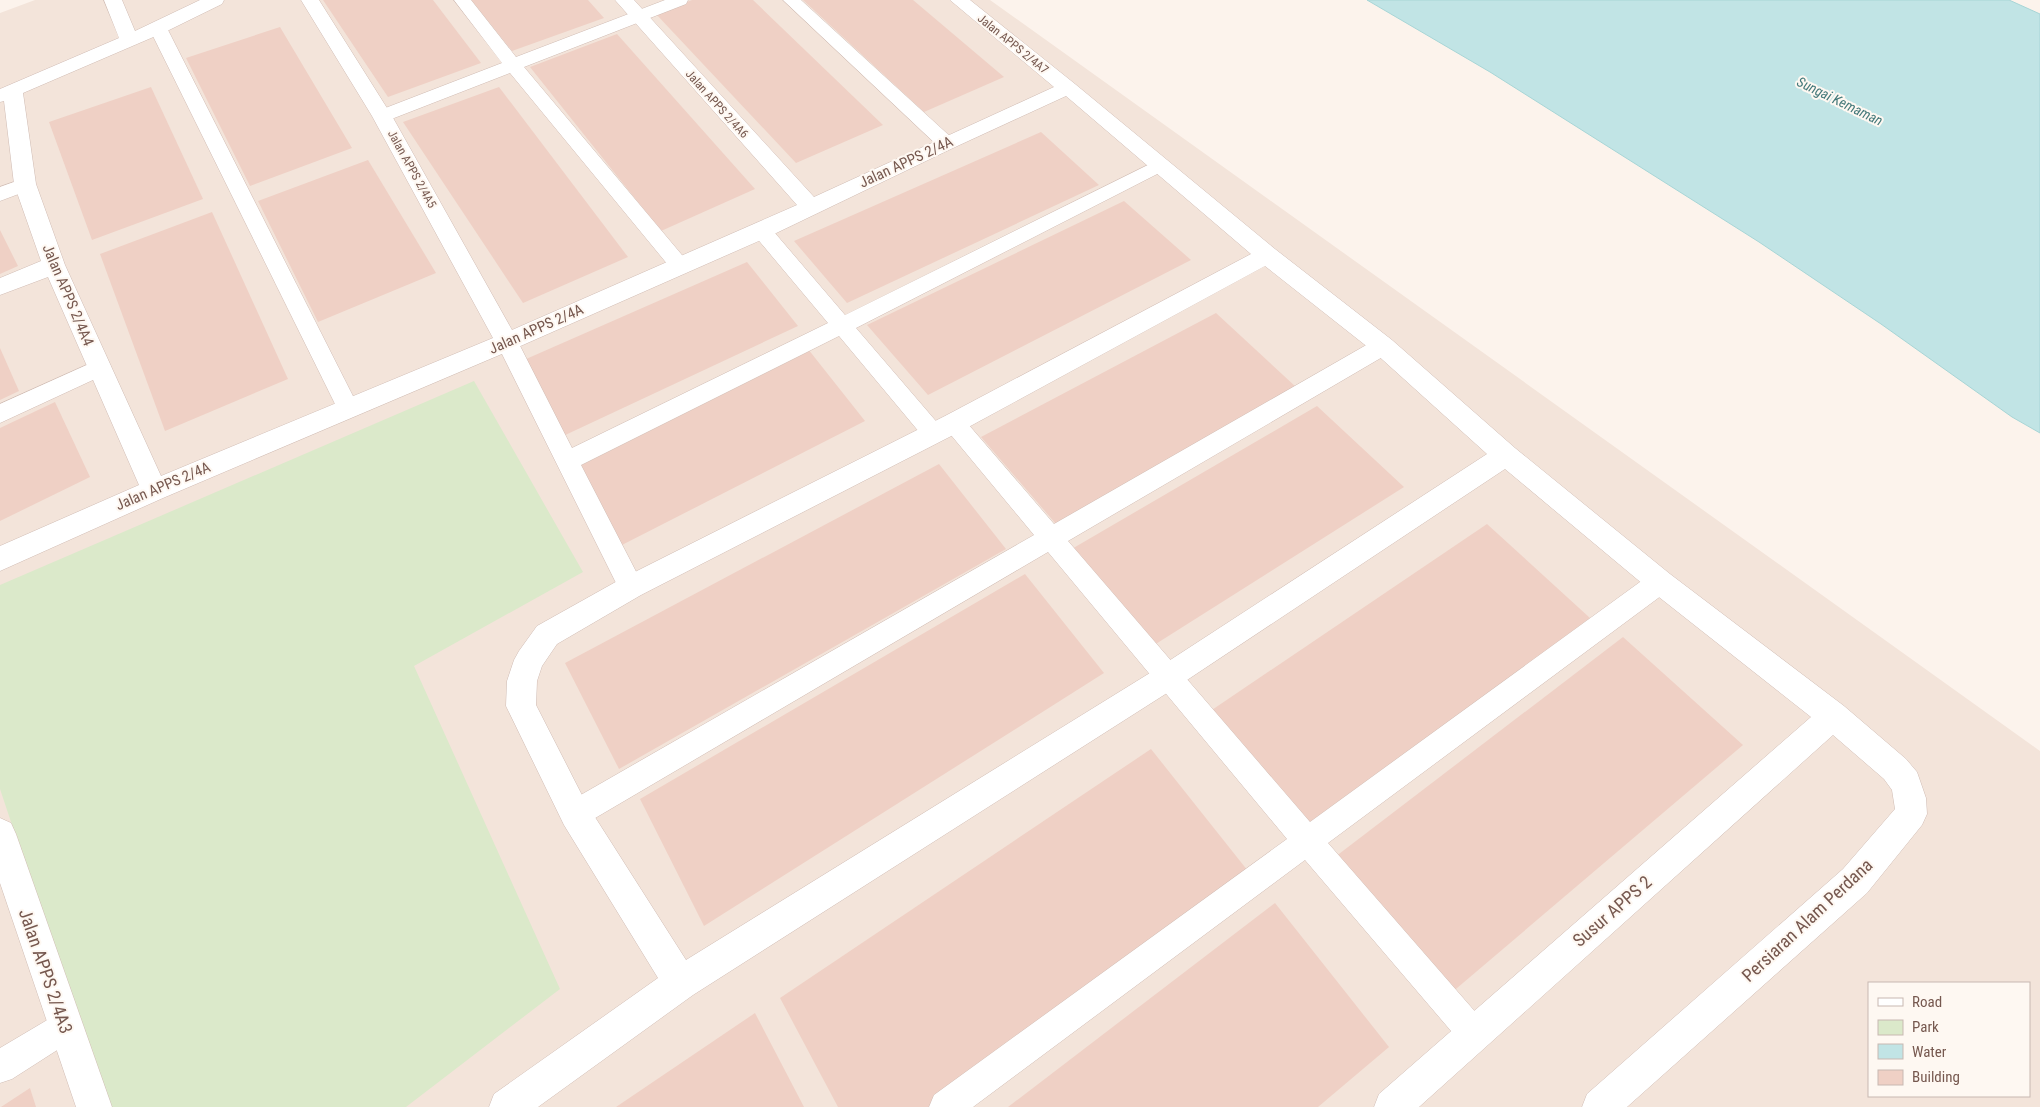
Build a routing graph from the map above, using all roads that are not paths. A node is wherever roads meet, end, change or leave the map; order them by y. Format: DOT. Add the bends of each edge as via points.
graph roads {
  1 [pos="113,0"];
  2 [pos="215,0"];
  3 [pos="310,0"];
  4 [pos="462,0"];
  5 [pos="624,0"];
  6 [pos="680,0"];
  7 [pos="791,0"];
  8 [pos="959,0"];
  9 [pos="638,16"];
  10 [pos="158,28"];
  11 [pos="129,40"];
  12 [pos="512,66"];
  13 [pos="1068,88"];
  14 [pos="7,94"];
  15 [pos="382,116"];
  16 [pos="946,143"];
  17 [pos="1160,165"];
  18 [pos="25,184"];
  19 [pos="0,194"];
  20 [pos="811,207"];
  21 [pos="762,231"];
  22 [pos="1267,255"];
  23 [pos="54,264"];
  24 [pos="680,266"];
  25 [pos="0,287"];
  26 [pos="841,326"];
  27 [pos="507,342"];
  28 [pos="1383,346"];
  29 [pos="100,367"];
  30 [pos="348,408"];
  31 [pos="0,414"];
  32 [pos="944,428"];
  33 [pos="1506,456"];
  34 [pos="567,461"];
  35 [pos="154,490"];
  36 [pos="1054,538"];
  37 [pos="0,559"];
  38 [pos="1660,582"];
  39 [pos="631,587"];
  40 [pos="1168,677"];
  41 [pos="1833,716"];
  42 [pos="575,814"];
  43 [pos="0,834"];
  44 [pos="1307,842"];
  45 [pos="681,983"];
  46 [pos="65,1027"];
  47 [pos="1474,1034"];
  48 [pos="0,1067"];
  49 [pos="94,1107"];
  50 [pos="506,1107"];
  51 [pos="946,1107"];
  52 [pos="1392,1107"];
  53 [pos="1600,1107"];
  1 -- 11 [label="street"];
  2 -- 10 [label="street"];
  3 -- 15 [label="street, Jalan APPS 2/4A5"];
  4 -- 12 [label="lane"];
  5 -- 9 [label="street, Jalan APPS 2/4A6"];
  6 -- 9 [label="lane"];
  7 -- 16 [label="lane"];
  8 -- 13 [label="street, Jalan APPS 2/4A7"];
  9 -- 12 [label="lane"];
  9 -- 20 [label="street, Jalan APPS 2/4A6"];
  10 -- 11 [label="street"];
  10 -- 30 [label="lane"];
  11 -- 14 [label="street"];
  12 -- 15 [label="lane"];
  12 -- 24 [label="lane"];
  13 -- 16 [label="street, Jalan APPS 2/4A"];
  13 -- 17 [label="street, Jalan APPS 2/4A7"];
  14 -- 18 [label="street, Jalan APPS 2/4A4"];
  15 -- 27 [label="street, Jalan APPS 2/4A5"];
  16 -- 20 [label="street, Jalan APPS 2/4A"];
  17 -- 22 [label="street, Jalan APPS 2/4A7"];
  17 -- 26 [label="lane"];
  18 -- 19 [label="lane"];
  18 -- 23 [label="street, Jalan APPS 2/4A4"];
  20 -- 21 [label="street, Jalan APPS 2/4A"];
  21 -- 24 [label="street, Jalan APPS 2/4A"];
  21 -- 26 [label="lane"];
  22 -- 28 [label="street, Jalan APPS 2/4A7"];
  22 -- 32 [label="street"];
  23 -- 25 [label="street"];
  23 -- 29 [label="street, Jalan APPS 2/4A4"];
  24 -- 27 [label="street, Jalan APPS 2/4A"];
  26 -- 32 [label="lane"];
  26 -- 34 [label="lane"];
  27 -- 30 [label="street, Jalan APPS 2/4A"];
  27 -- 34 [label="lane"];
  28 -- 33 [label="street, Jalan APPS 2/4A7"];
  28 -- 36 [label="lane"];
  29 -- 31 [label="lane"];
  29 -- 35 [label="street, Jalan APPS 2/4A4"];
  30 -- 35 [label="street, Jalan APPS 2/4A"];
  32 -- 36 [label="lane"];
  32 -- 39 [label="street"];
  33 -- 38 [label="street, Persiaran Alam Perdana"];
  33 -- 40 [label="street"];
  34 -- 39 [label="lane"];
  35 -- 37 [label="street, Jalan APPS 2/4A"];
  36 -- 40 [label="lane"];
  36 -- 42 [label="lane"];
  38 -- 41 [label="street, Persiaran Alam Perdana"];
  38 -- 44 [label="lane"];
  39 -- 42 [label="street" via="547,635 529,660 522,681 521,706"];
  40 -- 44 [label="lane"];
  40 -- 45 [label="street"];
  41 -- 47 [label="street, Susur APPS 2"];
  41 -- 53 [label="street, Persiaran Alam Perdana" via="1906,783 1911,814 1855,881"];
  42 -- 45 [label="street"];
  43 -- 46 [label="street, Jalan APPS 2/4A3"];
  44 -- 47 [label="lane"];
  44 -- 51 [label="lane"];
  45 -- 50 [label="street"];
  46 -- 48 [label="lane"];
  46 -- 49 [label="street, Jalan APPS 2/4A3"];
  47 -- 52 [label="street, Susur APPS 2"];
}
